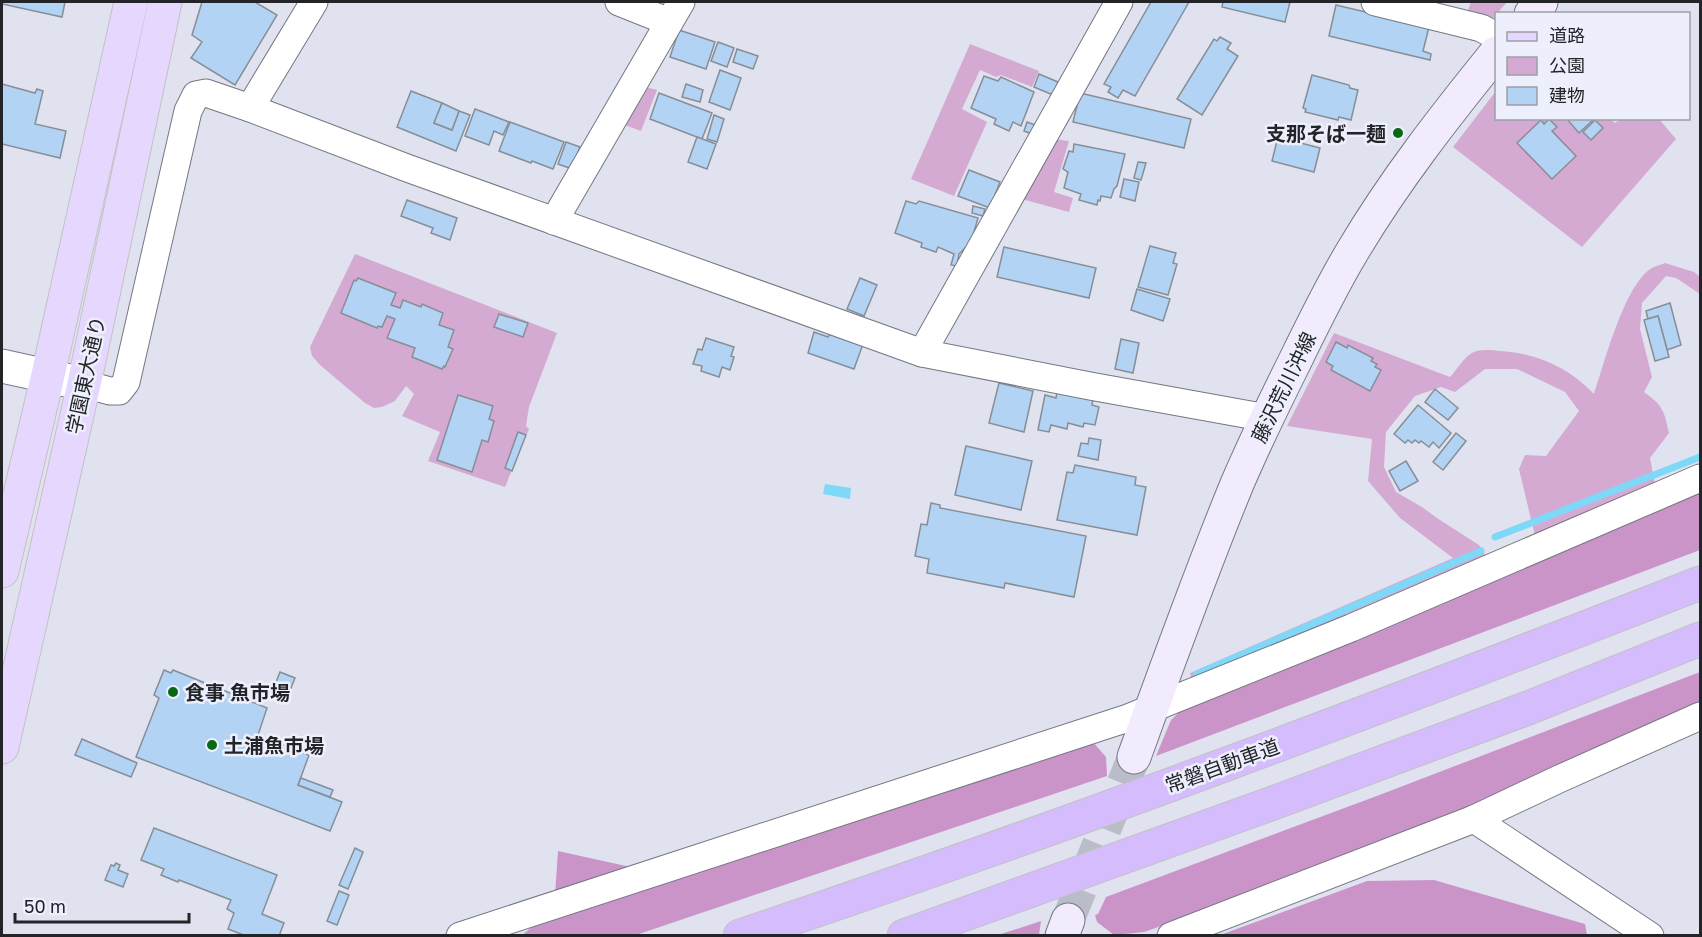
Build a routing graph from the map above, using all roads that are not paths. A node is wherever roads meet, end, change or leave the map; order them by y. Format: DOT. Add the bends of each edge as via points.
graph roads {
  1 [pos="130,2"];
  2 [pos="165,2"];
  3 [pos="314,2"];
  4 [pos="619,2"];
  5 [pos="1119,2"];
  6 [pos="1375,2"];
  7 [pos="675,12"];
  8 [pos="1495,35"];
  9 [pos="1495,55"];
  10 [pos="250,108"];
  11 [pos="554,220"];
  12 [pos="922,353"];
  13 [pos="2,366"];
  14 [pos="48,375"];
  15 [pos="84,384"];
  16 [pos="1267,418"];
  17 [pos="1701,478"];
  18 [pos="2,571"];
  19 [pos="1701,583"];
  20 [pos="1701,639"];
  21 [pos="1152,709"];
  22 [pos="5,713"];
  23 [pos="1701,716"];
  24 [pos="2,747"];
  25 [pos="1134,757"];
  26 [pos="1474,819"];
  27 [pos="500,930"];
  28 [pos="460,936"];
  29 [pos="740,936"];
  30 [pos="904,936"];
  31 [pos="1171,936"];
  32 [pos="1650,936"];
  1 -- 14 [label="main road, 学園東大通り"];
  2 -- 15 [label="main road, 学園東大通り"];
  3 -- 10 [label="street"];
  4 -- 7 [label="street"];
  5 -- 12 [label="street"];
  6 -- 8 [label="street" via="1481,28"];
  7 -- 11 [label="street"];
  9 -- 16 [label="main road, 藤沢荒川沖線" via="1458,99 1366,229 1317,316"];
  10 -- 11 [label="street"];
  10 -- 15 [label="street" via="206,93 196,95 188,111 126,382 119,391"];
  11 -- 12 [label="street"];
  12 -- 16 [label="street"];
  13 -- 14 [label="street"];
  14 -- 15 [label="street"];
  14 -- 18 [label="main road, 学園東大通り"];
  15 -- 22 [label="main road, 学園東大通り"];
  16 -- 21 [label="main road, 藤沢荒川沖線" via="1212,546"];
  17 -- 21 [label="street"];
  19 -- 29 [label="highway, 常磐自動車道" via="1204,771 907,880"];
  20 -- 30 [label="highway" via="1317,787"];
  21 -- 25 [label="main road, 藤沢荒川沖線"];
  21 -- 27 [label="street"];
  22 -- 24 [label="main road, 学園東大通り"];
  23 -- 26 [label="street"];
  26 -- 31 [label="street"];
  26 -- 32 [label="street"];
  27 -- 28 [label="street"];
}
